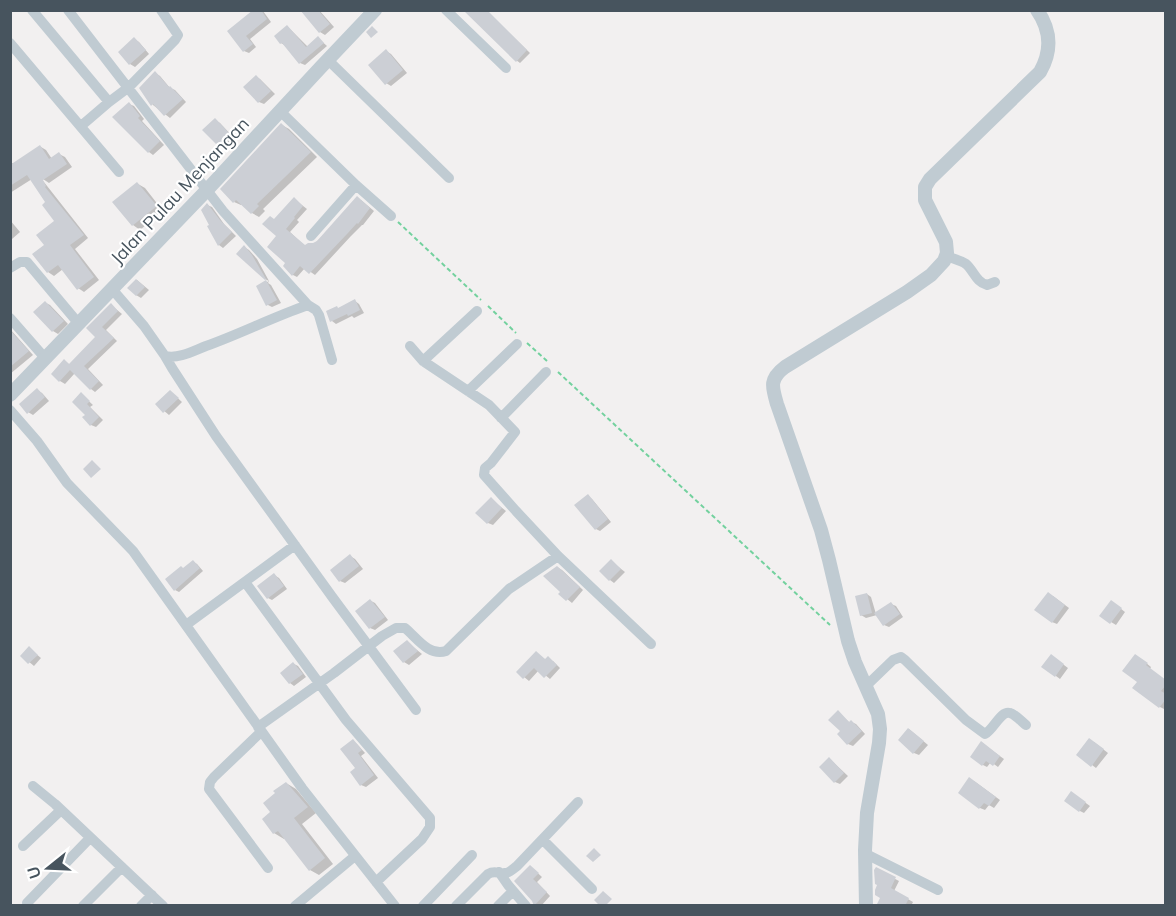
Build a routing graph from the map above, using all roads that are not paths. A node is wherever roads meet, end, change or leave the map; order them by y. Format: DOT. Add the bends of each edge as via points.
graph roads {
  1 [pos="32,10"];
  2 [pos="68,10"];
  3 [pos="161,10"];
  4 [pos="375,10"];
  5 [pos="446,10"];
  6 [pos="1037,10"];
  7 [pos="10,43"];
  8 [pos="328,60"];
  9 [pos="506,69"];
  10 [pos="129,87"];
  11 [pos="109,102"];
  12 [pos="280,111"];
  13 [pos="81,126"];
  14 [pos="119,172"];
  15 [pos="449,178"];
  16 [pos="356,185"];
  17 [pos="207,190"];
  18 [pos="391,216"];
  19 [pos="311,236"];
  20 [pos="947,256"];
  21 [pos="10,268"];
  22 [pos="996,282"];
  23 [pos="112,289"];
  24 [pos="308,305"];
  25 [pos="477,311"];
  26 [pos="10,318"];
  27 [pos="79,324"];
  28 [pos="517,344"];
  29 [pos="410,346"];
  30 [pos="165,356"];
  31 [pos="45,358"];
  32 [pos="332,360"];
  33 [pos="423,361"];
  34 [pos="548,368"];
  35 [pos="468,391"];
  36 [pos="10,395"];
  37 [pos="10,410"];
  38 [pos="501,418"];
  39 [pos="295,545"];
  40 [pos="558,556"];
  41 [pos="245,582"];
  42 [pos="186,625"];
  43 [pos="651,644"];
  44 [pos="369,646"];
  45 [pos="320,683"];
  46 [pos="866,686"];
  47 [pos="416,710"];
  48 [pos="1026,725"];
  49 [pos="260,730"];
  50 [pos="33,786"];
  51 [pos="578,802"];
  52 [pos="61,810"];
  53 [pos="90,838"];
  54 [pos="543,840"];
  55 [pos="23,846"];
  56 [pos="866,854"];
  57 [pos="472,855"];
  58 [pos="354,856"];
  59 [pos="122,867"];
  60 [pos="268,868"];
  61 [pos="499,872"];
  62 [pos="376,882"];
  63 [pos="592,889"];
  64 [pos="938,890"];
  65 [pos="513,891"];
  66 [pos="152,895"];
  67 [pos="27,903"];
  68 [pos="83,906"];
  69 [pos="141,906"];
  70 [pos="163,906"];
  71 [pos="295,906"];
  72 [pos="395,906"];
  73 [pos="423,906"];
  74 [pos="456,906"];
  75 [pos="498,906"];
  76 [pos="526,906"];
  77 [pos="866,906"];
  1 -- 11 [label="street"];
  2 -- 10 [label="street"];
  3 -- 10 [label="street" via="178,35"];
  4 -- 8 [label="street, Jalan Pulau Menjangan"];
  5 -- 9 [label="street"];
  6 -- 20 [label="street" via="1045,25 1049,48 1040,72 925,187 925,200 946,242"];
  7 -- 13 [label="street"];
  8 -- 12 [label="street, Jalan Pulau Menjangan"];
  8 -- 15 [label="street"];
  10 -- 11 [label="street"];
  10 -- 17 [label="street"];
  11 -- 13 [label="street"];
  12 -- 16 [label="street"];
  12 -- 17 [label="street, Jalan Pulau Menjangan"];
  13 -- 14 [label="street"];
  16 -- 18 [label="street"];
  16 -- 19 [label="street"];
  17 -- 23 [label="street, Jalan Pulau Menjangan"];
  17 -- 24 [label="street"];
  20 -- 22 [label="street" via="967,265 981,283"];
  20 -- 46 [label="street" via="917,285 785,367 773,383 827,550 848,641"];
  21 -- 27 [label="street" via="27,262"];
  23 -- 27 [label="street, Jalan Pulau Menjangan"];
  23 -- 30 [label="street"];
  24 -- 30 [label="street" via="191,352"];
  24 -- 32 [label="street" via="319,315"];
  25 -- 33 [label="street"];
  26 -- 31 [label="street"];
  27 -- 31 [label="street, Jalan Pulau Menjangan"];
  28 -- 35 [label="street"];
  29 -- 33 [label="street"];
  30 -- 39 [label="street"];
  31 -- 36 [label="street, Jalan Pulau Menjangan"];
  33 -- 35 [label="street"];
  34 -- 38 [label="street"];
  35 -- 38 [label="street"];
  37 -- 42 [label="street" via="67,483 133,551"];
  38 -- 40 [label="street" via="514,432 485,468 484,475"];
  39 -- 41 [label="street"];
  39 -- 44 [label="street"];
  40 -- 43 [label="street"];
  40 -- 44 [label="street" via="509,589 446,651 429,650 400,627"];
  41 -- 42 [label="street"];
  41 -- 45 [label="street"];
  42 -- 49 [label="street"];
  44 -- 45 [label="street"];
  44 -- 47 [label="street"];
  45 -- 49 [label="street"];
  45 -- 62 [label="street" via="346,720 430,818 422,839"];
  46 -- 48 [label="street" via="901,657 981,732 988,732 1007,713"];
  46 -- 56 [label="street" via="880,729 867,813"];
  49 -- 58 [label="street"];
  49 -- 60 [label="street" via="214,777 209,789"];
  50 -- 52 [label="street"];
  51 -- 54 [label="street"];
  52 -- 53 [label="street"];
  52 -- 55 [label="street"];
  53 -- 59 [label="street"];
  53 -- 67 [label="street"];
  54 -- 61 [label="street" via="511,871"];
  54 -- 63 [label="street"];
  56 -- 64 [label="street"];
  56 -- 77 [label="street"];
  57 -- 73 [label="street"];
  58 -- 62 [label="street"];
  58 -- 71 [label="street"];
  59 -- 66 [label="street"];
  59 -- 68 [label="street"];
  61 -- 65 [label="street"];
  61 -- 74 [label="street" via="488,874"];
  62 -- 72 [label="street"];
  65 -- 75 [label="street"];
  65 -- 76 [label="street"];
  66 -- 69 [label="street"];
  66 -- 70 [label="street"];
}
